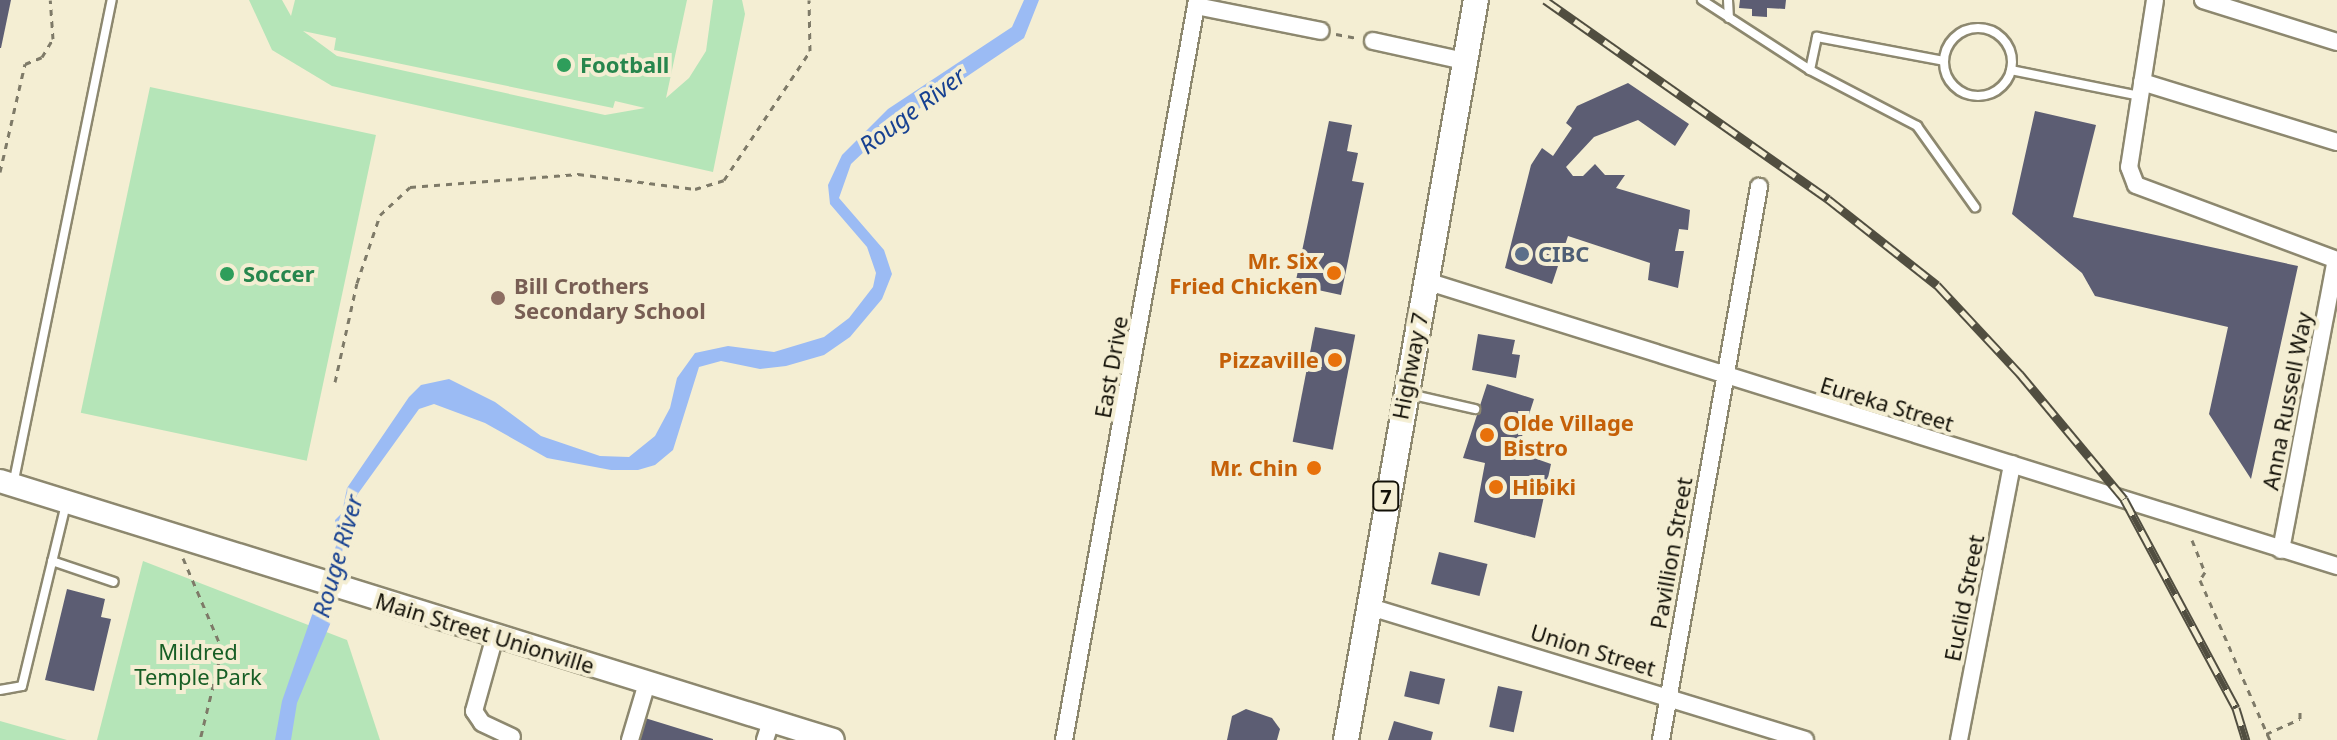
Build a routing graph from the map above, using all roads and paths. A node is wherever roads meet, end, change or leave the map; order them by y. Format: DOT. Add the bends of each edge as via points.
graph roads {
  1 [pos="50,0"];
  2 [pos="112,0"];
  3 [pos="809,0"];
  4 [pos="1476,0"];
  5 [pos="1702,0"];
  6 [pos="1728,0"];
  7 [pos="2155,0"];
  8 [pos="2203,0"];
  9 [pos="1197,3"];
  10 [pos="1729,18"];
  11 [pos="1321,31"];
  12 [pos="1373,41"];
  13 [pos="2337,42"];
  14 [pos="1464,61"];
  15 [pos="1944,61"];
  16 [pos="1810,70"];
  17 [pos="2011,70"];
  18 [pos="2141,89"];
  19 [pos="2337,142"];
  20 [pos="0,172"];
  21 [pos="1759,187"];
  22 [pos="1975,207"];
  23 [pos="2336,260"];
  24 [pos="1426,281"];
  25 [pos="1726,373"];
  26 [pos="335,382"];
  27 [pos="1404,393"];
  28 [pos="1475,409"];
  29 [pos="2012,464"];
  30 [pos="7,483"];
  31 [pos="66,503"];
  32 [pos="2187,520"];
  33 [pos="175,538"];
  34 [pos="2281,550"];
  35 [pos="52,561"];
  36 [pos="2337,566"];
  37 [pos="114,582"];
  38 [pos="1367,606"];
  39 [pos="495,636"];
  40 [pos="647,683"];
  41 [pos="0,690"];
  42 [pos="1667,695"];
  43 [pos="2300,711"];
  44 [pos="768,730"];
  45 [pos="2266,734"];
  46 [pos="512,737"];
  47 [pos="1344,737"];
  48 [pos="200,740"];
  49 [pos="630,740"];
  50 [pos="833,740"];
  51 [pos="1064,740"];
  52 [pos="1661,740"];
  53 [pos="1805,740"];
  54 [pos="1959,740"];
  55 [pos="2270,740"];
  1 -- 20 [label="path" via="53,39 42,57 25,64"];
  2 -- 30 [label="lane"];
  3 -- 26 [label="path" via="810,51 724,180 695,189 578,174 410,187 380,215 357,283"];
  4 -- 14 [label="main road, Highway 7 / 7"];
  5 -- 10 [label="lane"];
  6 -- 10 [label="lane"];
  7 -- 18 [label="street"];
  8 -- 13 [label="street"];
  9 -- 11 [label="street"];
  9 -- 51 [label="street, East Drive"];
  10 -- 16 [label="lane"];
  11 -- 12 [label="path"];
  12 -- 14 [label="street"];
  14 -- 24 [label="main road, Highway 7 / 7"];
  15 -- 16 [label="lane" via="1817,37"];
  15 -- 17 [label="lane" via="1958,90 1979,96 1999,89"];
  15 -- 17 [label="lane" via="1959,33 1981,28 1993,31 2009,47"];
  16 -- 22 [label="lane" via="1917,126"];
  17 -- 18 [label="lane"];
  18 -- 19 [label="street"];
  18 -- 23 [label="street" via="2129,167 2136,185"];
  21 -- 25 [label="street, Pavillion Street"];
  23 -- 34 [label="street, Anna Russell Way"];
  24 -- 25 [label="street, Eureka Street"];
  24 -- 27 [label="main road, Highway 7 / 7"];
  25 -- 29 [label="street, Eureka Street"];
  25 -- 42 [label="street, Pavillion Street"];
  27 -- 28 [label="lane"];
  27 -- 38 [label="main road, Highway 7 / 7"];
  29 -- 32 [label="street, Eureka Street"];
  29 -- 54 [label="street, Euclid Street"];
  30 -- 31 [label="main road, Main Street Unionville"];
  31 -- 33 [label="main road, Main Street Unionville"];
  31 -- 35 [label="lane"];
  32 -- 34 [label="street, Eureka Street"];
  32 -- 45 [label="path" via="2196,559 2205,572 2200,580"];
  33 -- 39 [label="main road, Main Street Unionville"];
  33 -- 48 [label="path" via="222,649"];
  34 -- 36 [label="street, Eureka Street"];
  35 -- 37 [label="lane"];
  35 -- 41 [label="lane" via="22,686"];
  38 -- 42 [label="street, Union Street"];
  38 -- 47 [label="main road, Highway 7 / 7"];
  39 -- 40 [label="main road, Main Street Unionville"];
  39 -- 46 [label="street" via="474,711 482,723"];
  40 -- 44 [label="main road, Main Street Unionville"];
  40 -- 49 [label="street"];
  42 -- 52 [label="street, Pavillion Street"];
  42 -- 53 [label="street, Union Street"];
  43 -- 45 [label="path" via="2300,719"];
  44 -- 50 [label="main road, Main Street Unionville"];
  45 -- 55 [label="path"];
}
